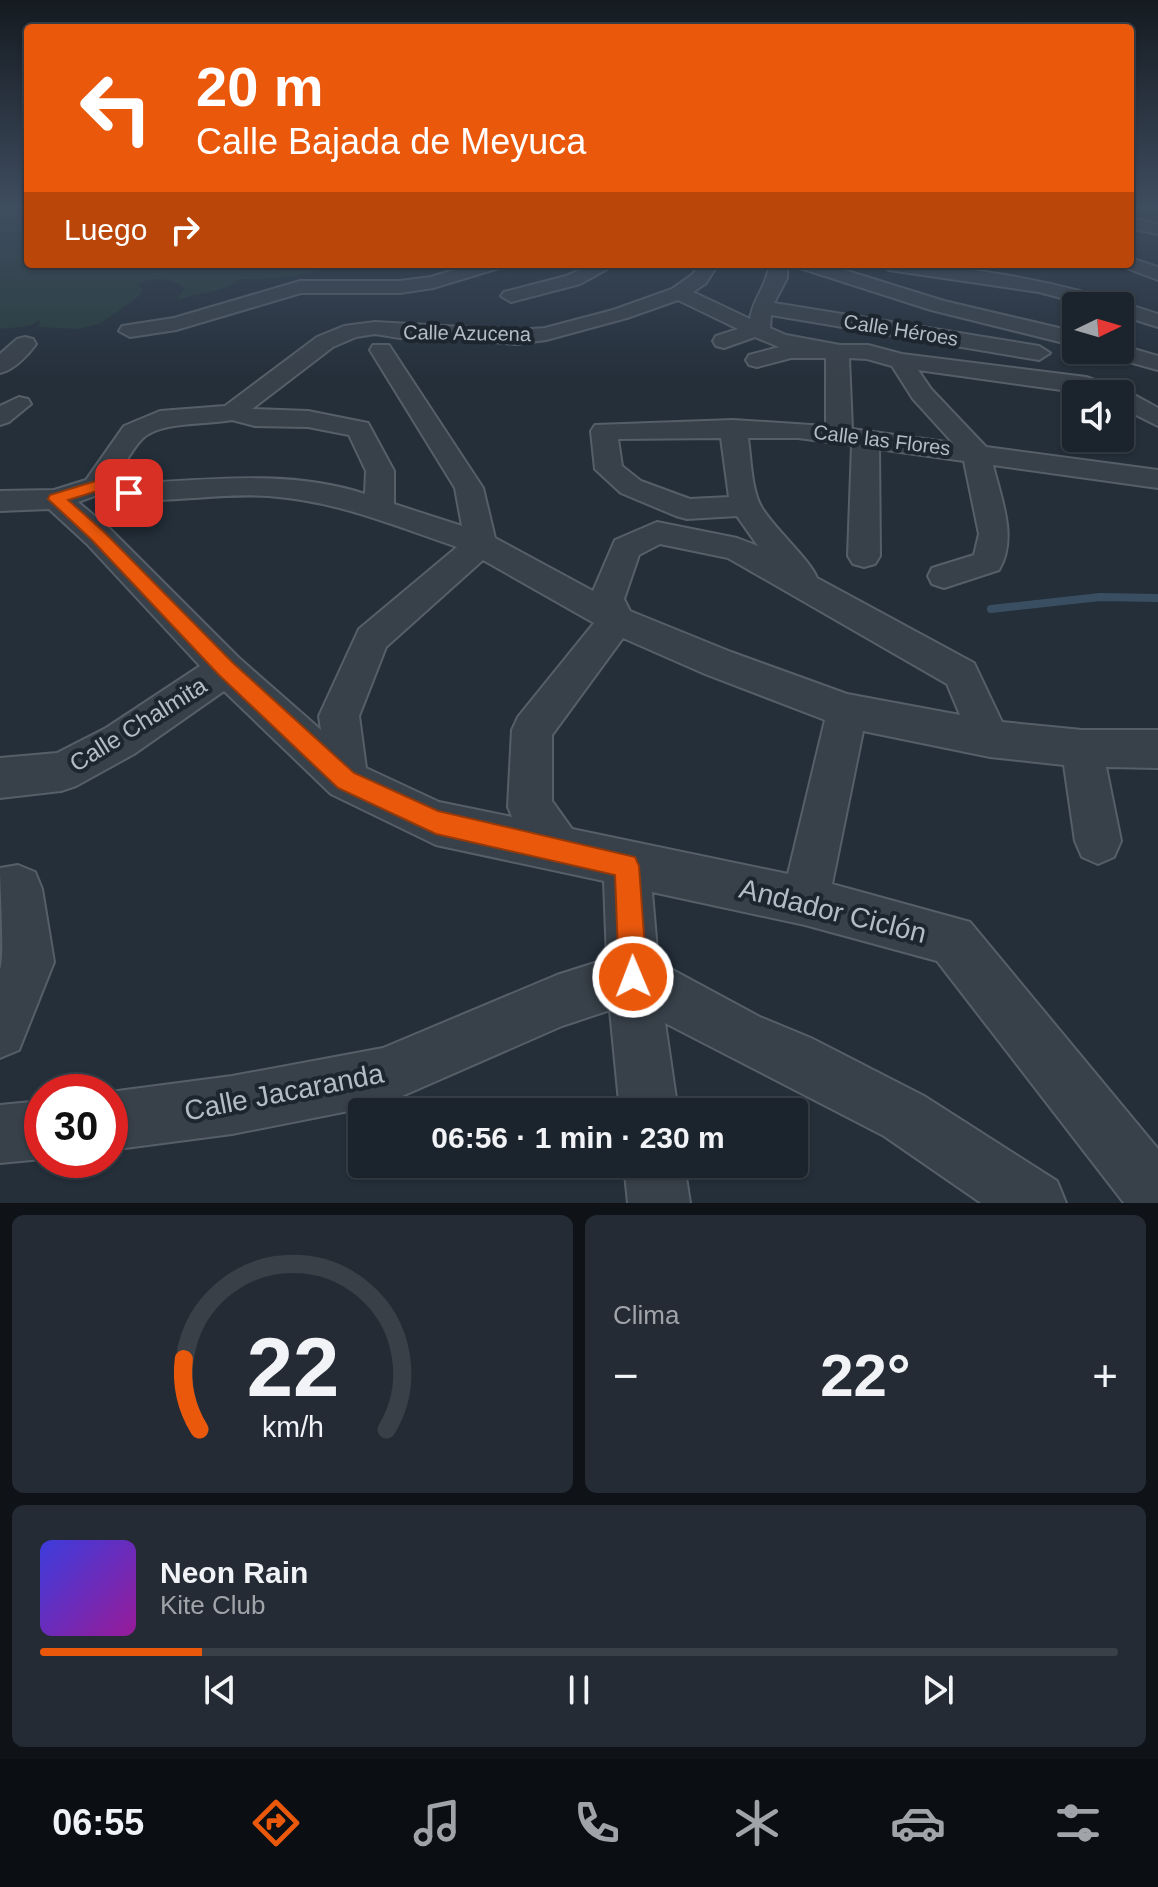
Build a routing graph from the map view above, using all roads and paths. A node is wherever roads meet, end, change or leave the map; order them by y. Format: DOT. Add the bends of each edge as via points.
graph roads {
  1 [pos="1135,265"];
  2 [pos="480,268"];
  3 [pos="598,268"];
  4 [pos="706,268"];
  5 [pos="778,268"];
  6 [pos="820,268"];
  7 [pos="940,268"];
  8 [pos="840,274"];
  9 [pos="1158,274"];
  10 [pos="1062,292"];
  11 [pos="679,293"];
  12 [pos="511,296"];
  13 [pos="938,306"];
  14 [pos="1134,313"];
  15 [pos="970,314"];
  16 [pos="725,315"];
  17 [pos="761,318"];
  18 [pos="836,320"];
  19 [pos="1158,321"];
  20 [pos="701,325"];
  21 [pos="130,331"];
  22 [pos="1062,336"];
  23 [pos="724,341"];
  24 [pos="975,341"];
  25 [pos="25,344"];
  26 [pos="381,350"];
  27 [pos="837,351"];
  28 [pos="1039,353"];
  29 [pos="1134,356"];
  30 [pos="757,360"];
  31 [pos="901,361"];
  32 [pos="1158,363"];
  33 [pos="0,366"];
  34 [pos="980,370"];
  35 [pos="1062,381"];
  36 [pos="1134,404"];
  37 [pos="233,412"];
  38 [pos="1153,414"];
  39 [pos="733,428"];
  40 [pos="852,436"];
  41 [pos="976,452"];
  42 [pos="1158,479"];
  43 [pos="96,486"];
  44 [pos="56,499"];
  45 [pos="0,501"];
  46 [pos="745,506"];
  47 [pos="379,507"];
  48 [pos="481,544"];
  49 [pos="864,556"];
  50 [pos="944,576"];
  51 [pos="820,597"];
  52 [pos="617,620"];
  53 [pos="226,669"];
  54 [pos="847,711"];
  55 [pos="990,739"];
  56 [pos="1082,748"];
  57 [pos="1158,749"];
  58 [pos="0,778"];
  59 [pos="346,780"];
  60 [pos="1098,841"];
  61 [pos="559,850"];
  62 [pos="627,866"];
  63 [pos="9,890"];
  64 [pos="805,901"];
  65 [pos="633,977"];
  66 [pos="0,1031"];
  67 [pos="647,1098"];
  68 [pos="128,1119"];
  69 [pos="24,1132"];
  70 [pos="0,1134"];
  71 [pos="656,1178"];
  72 [pos="1158,1197"];
  73 [pos="659,1203"];
  74 [pos="1035,1203"];
  1 -- 9 [label="street"];
  2 -- 21 [label="street" via="400,287 300,287 176,324"];
  3 -- 12 [label="street"];
  4 -- 11 [label="street, Calle Azucena"];
  5 -- 17 [label="street"];
  6 -- 8 [label="street"];
  7 -- 10 [label="street"];
  7 -- 13 [label="street" via="934,294"];
  8 -- 13 [label="street"];
  8 -- 18 [label="street"];
  11 -- 16 [label="street"];
  11 -- 37 [label="street, Calle Azucena" via="546,334 352,331 325,342"];
  13 -- 15 [label="street"];
  14 -- 19 [label="street"];
  15 -- 22 [label="street"];
  15 -- 24 [label="street"];
  16 -- 17 [label="street"];
  16 -- 20 [label="street"];
  17 -- 18 [label="street, Calle Héroes"];
  17 -- 23 [label="street"];
  17 -- 27 [label="street" via="780,341"];
  18 -- 24 [label="street, Calle Héroes"];
  18 -- 27 [label="street"];
  24 -- 28 [label="street, Calle Héroes"];
  24 -- 34 [label="street"];
  25 -- 33 [label="street"];
  26 -- 48 [label="street" via="469,488"];
  27 -- 30 [label="street" via="790,351"];
  27 -- 31 [label="street"];
  27 -- 40 [label="street"];
  29 -- 32 [label="street"];
  31 -- 34 [label="street"];
  31 -- 41 [label="street" via="922,394"];
  34 -- 35 [label="street"];
  36 -- 38 [label="street"];
  37 -- 43 [label="street" via="160,419 133,432"];
  37 -- 47 [label="street" via="359,429 380,471"];
  39 -- 40 [label="street, Calle las Flores"];
  39 -- 46 [label="street"];
  39 -- 46 [label="street, Calle las Flores" via="604,431 609,469 631,487 687,509"];
  40 -- 41 [label="street, Calle las Flores"];
  40 -- 49 [label="street"];
  41 -- 42 [label="street, Calle las Flores"];
  41 -- 50 [label="street" via="994,534 988,562"];
  43 -- 44 [label="street"];
  43 -- 47 [label="street" via="129,493 303,489"];
  44 -- 45 [label="street"];
  44 -- 53 [label="street, Andador Ciclón"];
  46 -- 51 [label="street"];
  47 -- 48 [label="street"];
  48 -- 52 [label="street"];
  48 -- 59 [label="street" via="372,639 339,716"];
  51 -- 52 [label="street" via="737,549 657,533 626,548 607,599"];
  51 -- 55 [label="street" via="961,674"];
  52 -- 54 [label="street"];
  52 -- 61 [label="street" via="532,730 530,807"];
  53 -- 58 [label="street, Calle Chalmita" via="120,741 61,772"];
  53 -- 59 [label="street, Andador Ciclón"];
  54 -- 55 [label="street"];
  54 -- 64 [label="street"];
  55 -- 56 [label="street"];
  56 -- 57 [label="street"];
  56 -- 60 [label="street"];
  59 -- 61 [label="street, Andador Ciclón" via="436,823"];
  61 -- 62 [label="street, Andador Ciclón"];
  62 -- 64 [label="street, Andador Ciclón"];
  62 -- 65 [label="street"];
  63 -- 66 [label="street" via="29,962"];
  64 -- 72 [label="street, Andador Ciclón" via="952,940"];
  65 -- 67 [label="street"];
  65 -- 68 [label="street, Calle Jacaranda" via="557,1001 384,1076"];
  65 -- 74 [label="street" via="904,1116"];
  69 -- 70 [label="street"];
  71 -- 73 [label="street"];
}
